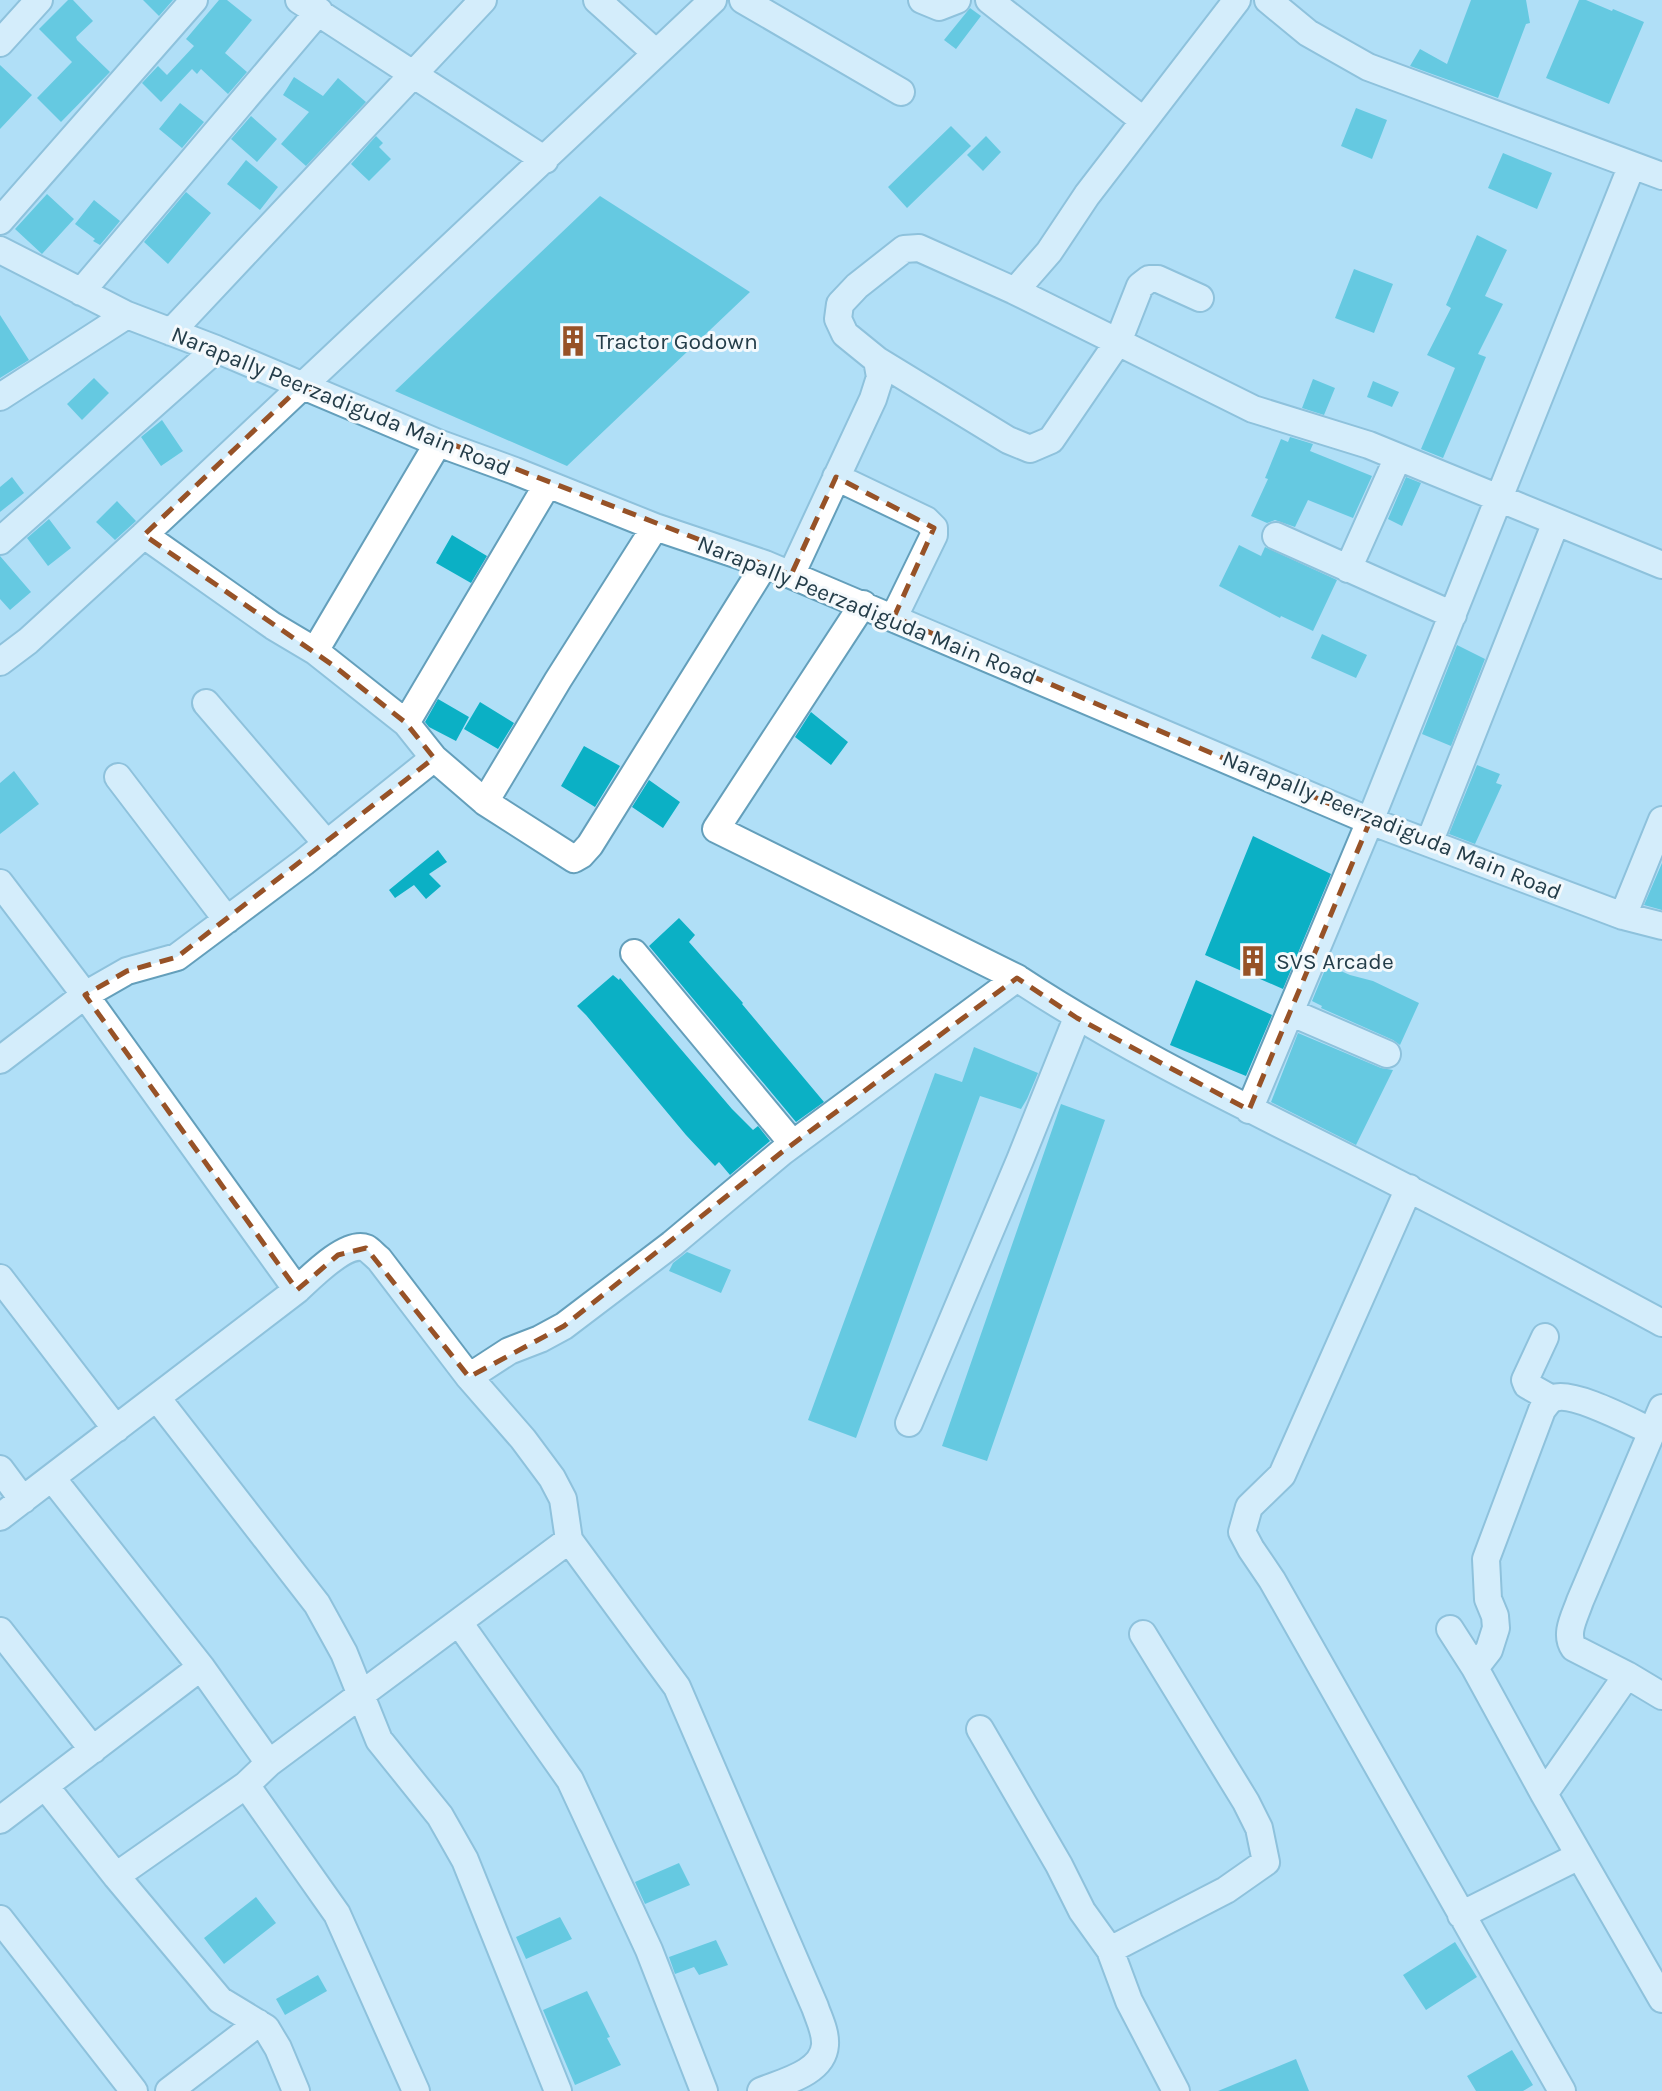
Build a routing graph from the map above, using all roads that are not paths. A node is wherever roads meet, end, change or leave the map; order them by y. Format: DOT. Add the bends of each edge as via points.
graph roads {
  1 [pos="39,0"];
  2 [pos="194,0"];
  3 [pos="483,0"];
  4 [pos="597,0"];
  5 [pos="713,0"];
  6 [pos="743,0"];
  7 [pos="922,0"];
  8 [pos="957,0"];
  9 [pos="989,0"];
  10 [pos="1237,0"];
  11 [pos="1268,0"];
  12 [pos="309,6"];
  13 [pos="0,43"];
  14 [pos="656,53"];
  15 [pos="413,73"];
  16 [pos="901,92"];
  17 [pos="1143,121"];
  18 [pos="545,160"];
  19 [pos="1632,165"];
  20 [pos="1662,176"];
  21 [pos="0,221"];
  22 [pos="0,250"];
  23 [pos="1015,291"];
  24 [pos="81,292"];
  25 [pos="1200,298"];
  26 [pos="127,315"];
  27 [pos="171,332"];
  28 [pos="1118,342"];
  29 [pos="216,349"];
  30 [pos="877,360"];
  31 [pos="301,386"];
  32 [pos="0,397"];
  33 [pos="438,443"];
  34 [pos="1398,457"];
  35 [pos="836,477"];
  36 [pos="547,485"];
  37 [pos="1497,497"];
  38 [pos="1556,522"];
  39 [pos="655,527"];
  40 [pos="144,535"];
  41 [pos="1276,536"];
  42 [pos="0,541"];
  43 [pos="765,564"];
  44 [pos="1662,565"];
  45 [pos="1348,569"];
  46 [pos="791,575"];
  47 [pos="863,604"];
  48 [pos="1453,615"];
  49 [pos="894,617"];
  50 [pos="315,651"];
  51 [pos="0,662"];
  52 [pos="206,703"];
  53 [pos="405,723"];
  54 [pos="434,758"];
  55 [pos="118,777"];
  56 [pos="485,802"];
  57 [pos="1662,820"];
  58 [pos="1370,821"];
  59 [pos="1429,843"];
  60 [pos="327,844"];
  61 [pos="0,883"];
  62 [pos="1623,916"];
  63 [pos="227,920"];
  64 [pos="1662,926"];
  65 [pos="634,953"];
  66 [pos="1017,978"];
  67 [pos="85,995"];
  68 [pos="1290,1012"];
  69 [pos="1077,1018"];
  70 [pos="1387,1054"];
  71 [pos="0,1060"];
  72 [pos="1249,1110"];
  73 [pos="793,1144"];
  74 [pos="1409,1188"];
  75 [pos="0,1278"];
  76 [pos="297,1290"];
  77 [pos="1662,1323"];
  78 [pos="1545,1336"];
  79 [pos="470,1377"];
  80 [pos="157,1398"];
  81 [pos="1552,1399"];
  82 [pos="1656,1419"];
  83 [pos="909,1423"];
  84 [pos="116,1429"];
  85 [pos="0,1469"];
  86 [pos="52,1478"];
  87 [pos="23,1500"];
  88 [pos="0,1517"];
  89 [pos="569,1540"];
  90 [pos="460,1623"];
  91 [pos="1450,1629"];
  92 [pos="0,1631"];
  93 [pos="1143,1634"];
  94 [pos="201,1667"];
  95 [pos="1475,1668"];
  96 [pos="1627,1675"];
  97 [pos="362,1696"];
  98 [pos="1662,1696"];
  99 [pos="979,1729"];
  100 [pos="93,1749"];
  101 [pos="270,1763"];
  102 [pos="246,1785"];
  103 [pos="45,1786"];
  104 [pos="1544,1794"];
  105 [pos="0,1820"];
  106 [pos="1579,1856"];
  107 [pos="116,1876"];
  108 [pos="1461,1915"];
  109 [pos="0,1919"];
  110 [pos="1110,1950"];
  111 [pos="1662,1999"];
  112 [pos="258,2023"];
  113 [pos="134,2091"];
  114 [pos="169,2091"];
  115 [pos="296,2091"];
  116 [pos="415,2091"];
  117 [pos="558,2091"];
  118 [pos="704,2091"];
  119 [pos="761,2091"];
  120 [pos="1176,2091"];
  121 [pos="1562,2091"];
  1 -- 13 [label="street"];
  2 -- 21 [label="street"];
  3 -- 15 [label="street"];
  4 -- 14 [label="street"];
  5 -- 14 [label="street"];
  6 -- 16 [label="street"];
  7 -- 8 [label="street" via="939,7"];
  9 -- 17 [label="street"];
  10 -- 17 [label="street"];
  11 -- 19 [label="street" via="1308,33 1368,67"];
  12 -- 15 [label="street"];
  12 -- 24 [label="street"];
  14 -- 18 [label="street"];
  15 -- 18 [label="street"];
  15 -- 27 [label="street"];
  17 -- 23 [label="street" via="1049,252"];
  18 -- 31 [label="street"];
  19 -- 20 [label="street"];
  19 -- 37 [label="street"];
  22 -- 24 [label="street, Narapally Peerzadiguda Main Road"];
  23 -- 28 [label="street"];
  23 -- 30 [label="street" via="919,248 904,249 840,304 838,319 845,334"];
  24 -- 26 [label="street, Narapally Peerzadiguda Main Road"];
  25 -- 28 [label="street" via="1149,279 1140,286"];
  26 -- 27 [label="street, Narapally Peerzadiguda Main Road"];
  26 -- 32 [label="street"];
  27 -- 29 [label="street, Narapally Peerzadiguda Main Road"];
  28 -- 30 [label="street" via="1051,440 1030,449"];
  28 -- 34 [label="street" via="1253,409"];
  29 -- 31 [label="street, Narapally Peerzadiguda Main Road"];
  29 -- 42 [label="street"];
  30 -- 35 [label="street" via="880,377 873,399"];
  31 -- 33 [label="street, Narapally Peerzadiguda Main Road"];
  31 -- 40 [label="street"];
  33 -- 36 [label="street, Narapally Peerzadiguda Main Road"];
  33 -- 50 [label="street"];
  34 -- 37 [label="street"];
  34 -- 45 [label="street"];
  35 -- 46 [label="street"];
  35 -- 49 [label="street" via="934,528"];
  36 -- 39 [label="street, Narapally Peerzadiguda Main Road"];
  36 -- 53 [label="street"];
  37 -- 38 [label="street"];
  37 -- 48 [label="street"];
  38 -- 44 [label="street"];
  38 -- 59 [label="street"];
  39 -- 43 [label="street, Narapally Peerzadiguda Main Road"];
  39 -- 56 [label="street"];
  40 -- 50 [label="street"];
  40 -- 51 [label="street"];
  41 -- 45 [label="street"];
  43 -- 46 [label="street, Narapally Peerzadiguda Main Road"];
  43 -- 56 [label="street" via="581,855 574,859"];
  45 -- 48 [label="street"];
  46 -- 47 [label="street, Narapally Peerzadiguda Main Road"];
  47 -- 49 [label="street, Narapally Peerzadiguda Main Road"];
  47 -- 66 [label="street" via="716,829"];
  48 -- 58 [label="street"];
  49 -- 58 [label="street, Narapally Peerzadiguda Main Road"];
  50 -- 53 [label="street"];
  52 -- 60 [label="street"];
  53 -- 54 [label="street"];
  54 -- 56 [label="street"];
  54 -- 60 [label="street"];
  55 -- 63 [label="street"];
  57 -- 62 [label="street"];
  58 -- 59 [label="street, Narapally Peerzadiguda Main Road"];
  58 -- 68 [label="street"];
  59 -- 62 [label="street, Narapally Peerzadiguda Main Road"];
  60 -- 63 [label="street"];
  61 -- 67 [label="street"];
  62 -- 64 [label="street, Narapally Peerzadiguda Main Road"];
  63 -- 67 [label="street" via="177,957 127,971"];
  65 -- 73 [label="street"];
  66 -- 69 [label="street"];
  66 -- 73 [label="street"];
  67 -- 71 [label="street"];
  67 -- 76 [label="street"];
  68 -- 70 [label="street"];
  68 -- 72 [label="street"];
  69 -- 72 [label="street"];
  69 -- 83 [label="street"];
  72 -- 74 [label="street"];
  73 -- 79 [label="street" via="673,1244 564,1326 509,1351"];
  74 -- 77 [label="street"];
  74 -- 108 [label="street" via="1282,1475 1249,1507 1242,1532"];
  75 -- 84 [label="street"];
  76 -- 79 [label="street" via="338,1255 366,1248"];
  76 -- 80 [label="street"];
  78 -- 81 [label="street" via="1525,1381"];
  79 -- 89 [label="street" via="552,1478 563,1499"];
  80 -- 84 [label="street"];
  80 -- 97 [label="street" via="317,1604"];
  81 -- 82 [label="street" via="1563,1397"];
  81 -- 95 [label="street" via="1542,1410 1486,1559 1488,1599 1496,1628 1489,1650"];
  82 -- 96 [label="street" via="1570,1629 1574,1648"];
  84 -- 86 [label="street"];
  85 -- 87 [label="street"];
  86 -- 87 [label="street"];
  86 -- 94 [label="street"];
  87 -- 88 [label="street"];
  89 -- 90 [label="street"];
  89 -- 119 [label="street" via="677,1687 824,2031 826,2044 819,2062"];
  90 -- 97 [label="street"];
  90 -- 118 [label="street" via="570,1780 649,1950"];
  91 -- 95 [label="street"];
  92 -- 100 [label="street"];
  93 -- 110 [label="street" via="1245,1802 1259,1828 1266,1862 1226,1889"];
  94 -- 100 [label="street"];
  94 -- 101 [label="street"];
  95 -- 104 [label="street"];
  96 -- 98 [label="street"];
  96 -- 104 [label="street"];
  97 -- 101 [label="street"];
  97 -- 117 [label="street" via="379,1740 440,1816 465,1860"];
  99 -- 110 [label="street" via="1082,1911"];
  100 -- 103 [label="street"];
  101 -- 102 [label="street"];
  102 -- 107 [label="street"];
  102 -- 116 [label="street" via="337,1914"];
  103 -- 105 [label="street"];
  103 -- 107 [label="street"];
  104 -- 106 [label="street"];
  106 -- 108 [label="street"];
  106 -- 111 [label="street"];
  107 -- 112 [label="street" via="219,2000"];
  108 -- 121 [label="street"];
  109 -- 113 [label="street"];
  110 -- 120 [label="street" via="1129,2001"];
  112 -- 114 [label="street"];
  112 -- 115 [label="street" via="278,2048"];
}
